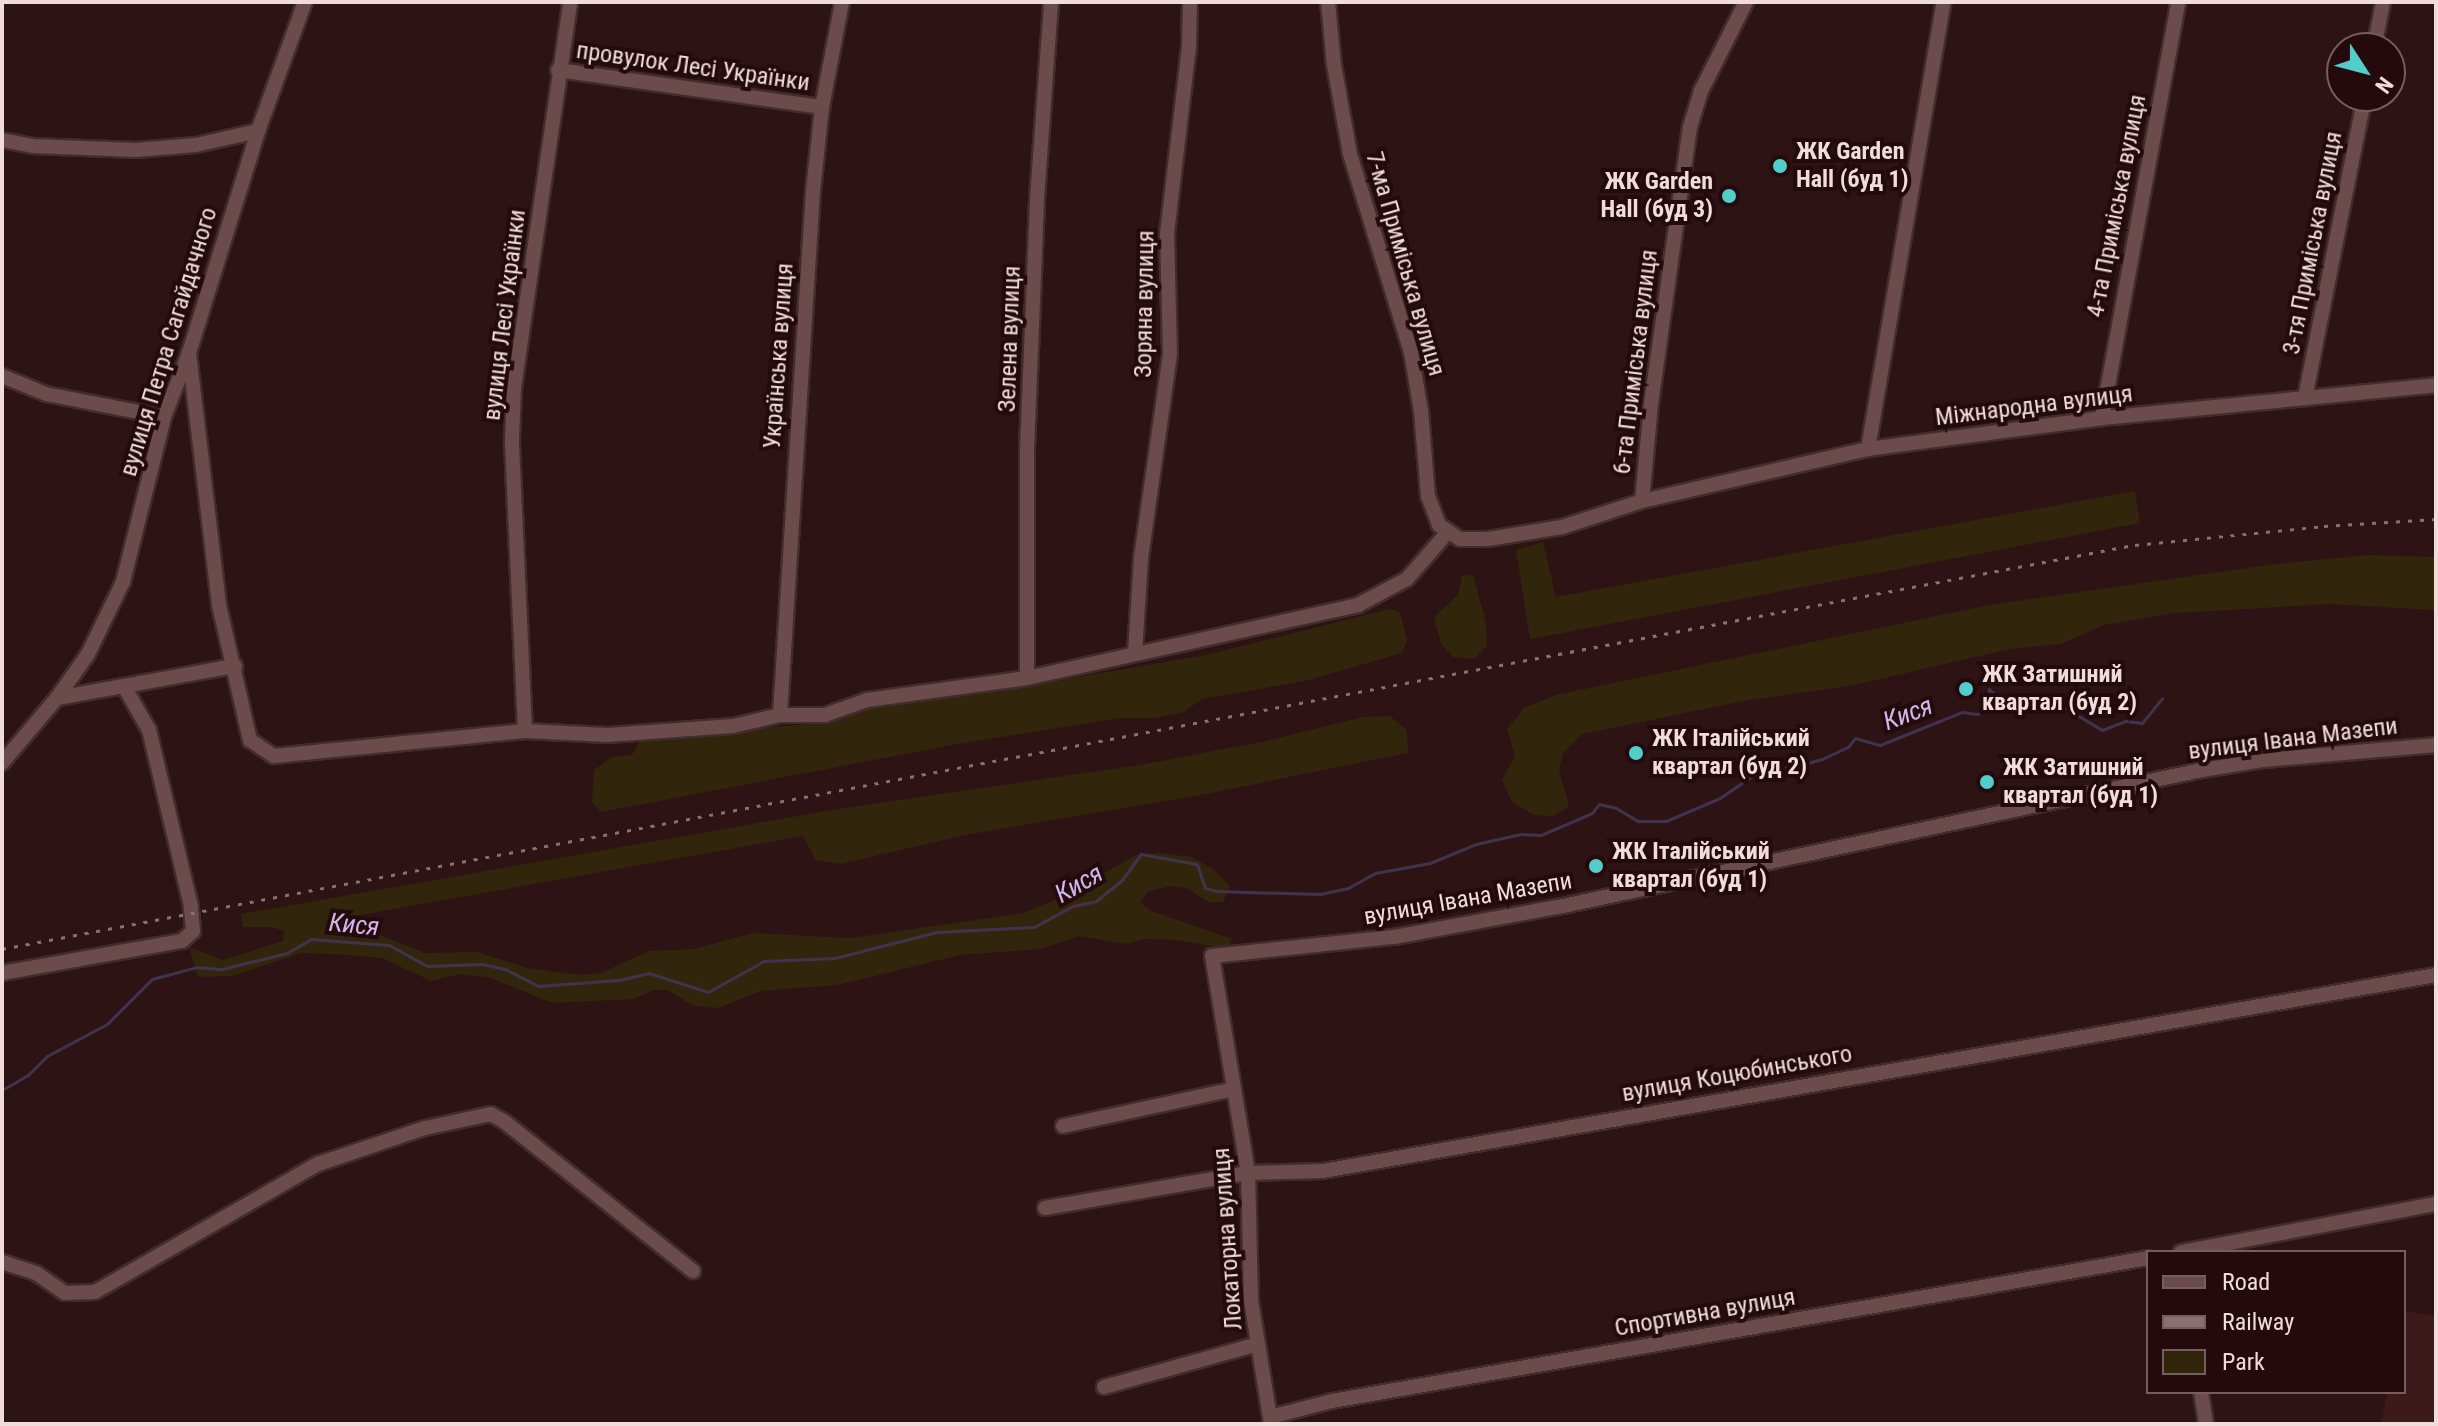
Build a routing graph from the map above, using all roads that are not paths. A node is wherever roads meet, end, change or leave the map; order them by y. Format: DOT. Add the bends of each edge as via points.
graph roads {
  1 [pos="305,2"];
  2 [pos="570,2"];
  3 [pos="842,2"];
  4 [pos="1051,2"];
  5 [pos="1190,2"];
  6 [pos="1328,2"];
  7 [pos="1746,2"];
  8 [pos="1944,2"];
  9 [pos="2178,2"];
  10 [pos="2383,2"];
  11 [pos="2377,32"];
  12 [pos="558,70"];
  13 [pos="822,107"];
  14 [pos="2362,112"];
  15 [pos="258,131"];
  16 [pos="2,140"];
  17 [pos="189,353"];
  18 [pos="2,376"];
  19 [pos="2436,385"];
  20 [pos="2305,398"];
  21 [pos="164,417"];
  22 [pos="2102,418"];
  23 [pos="1868,449"];
  24 [pos="1642,501"];
  25 [pos="1447,533"];
  26 [pos="1135,653"];
  27 [pos="235,666"];
  28 [pos="1027,678"];
  29 [pos="125,688"];
  30 [pos="57,698"];
  31 [pos="780,715"];
  32 [pos="525,731"];
  33 [pos="2436,745"];
  34 [pos="2,763"];
  35 [pos="1212,956"];
  36 [pos="2,973"];
  37 [pos="2436,975"];
  38 [pos="1234,1089"];
  39 [pos="1063,1126"];
  40 [pos="1248,1173"];
  41 [pos="2436,1204"];
  42 [pos="1045,1208"];
  43 [pos="2192,1250"];
  44 [pos="2146,1258"];
  45 [pos="4,1268"];
  46 [pos="693,1271"];
  47 [pos="1258,1344"];
  48 [pos="1104,1387"];
  49 [pos="2201,1394"];
  50 [pos="1270,1421"];
  51 [pos="2206,1424"];
  1 -- 15 [label="street, вулиця Петра Сагайдачного"];
  2 -- 12 [label="street, вулиця Лесі Українки"];
  3 -- 13 [label="street, Українська вулиця"];
  4 -- 28 [label="street, Зелена вулиця" via="1027,450"];
  5 -- 26 [label="street, Зоряна вулиця" via="1167,234 1170,354 1141,558"];
  6 -- 25 [label="street, 7-ма Приміська вулиця" via="1350,154 1411,352 1428,496 1435,519"];
  7 -- 24 [label="street, 6-та Приміська вулиця" via="1701,91 1690,127"];
  8 -- 23 [label="street"];
  9 -- 22 [label="street, 4-та Приміська вулиця"];
  10 -- 11 [label="street"];
  12 -- 13 [label="street, провулок Лесі Українки"];
  12 -- 32 [label="street, вулиця Лесі Українки" via="513,414"];
  13 -- 31 [label="street, Українська вулиця" via="799,359"];
  14 -- 20 [label="street, 3-тя Приміська вулиця"];
  15 -- 16 [label="street" via="196,145 136,150"];
  15 -- 17 [label="street, вулиця Петра Сагайдачного"];
  17 -- 21 [label="street, вулиця Петра Сагайдачного"];
  17 -- 27 [label="street" via="219,605"];
  18 -- 21 [label="street" via="46,394"];
  19 -- 20 [label="street, Міжнародна вулиця"];
  20 -- 22 [label="street, Міжнародна вулиця"];
  21 -- 30 [label="street, вулиця Петра Сагайдачного" via="123,582 88,654"];
  22 -- 23 [label="street, Міжнародна вулиця"];
  23 -- 24 [label="street, Міжнародна вулиця"];
  24 -- 25 [label="street, Міжнародна вулиця" via="1531,534 1469,541"];
  25 -- 26 [label="street" via="1407,579 1365,602"];
  26 -- 28 [label="street"];
  27 -- 29 [label="street"];
  27 -- 32 [label="street" via="250,740 274,756"];
  28 -- 31 [label="street" via="861,701 813,717"];
  29 -- 30 [label="street"];
  29 -- 36 [label="street" via="149,730 193,931 182,941"];
  30 -- 34 [label="street, вулиця Петра Сагайдачного"];
  31 -- 32 [label="street" via="741,725 647,734"];
  33 -- 35 [label="street, вулиця Івана Мазепи" via="2202,770 1563,906 1394,937"];
  35 -- 38 [label="street, Локаторна вулиця"];
  37 -- 40 [label="street, вулиця Коцюбинського" via="1323,1171"];
  38 -- 39 [label="street"];
  38 -- 40 [label="street, Локаторна вулиця"];
  40 -- 42 [label="street, вулиця Коцюбинського"];
  40 -- 47 [label="street, Локаторна вулиця" via="1251,1301"];
  41 -- 43 [label="street"];
  44 -- 50 [label="street, Спортивна вулиця" via="1332,1401"];
  45 -- 46 [label="street" via="40,1275 65,1293 101,1290 318,1164 425,1128 491,1114"];
  47 -- 48 [label="street"];
  47 -- 50 [label="street, Локаторна вулиця"];
  49 -- 51 [label="street"];
}
